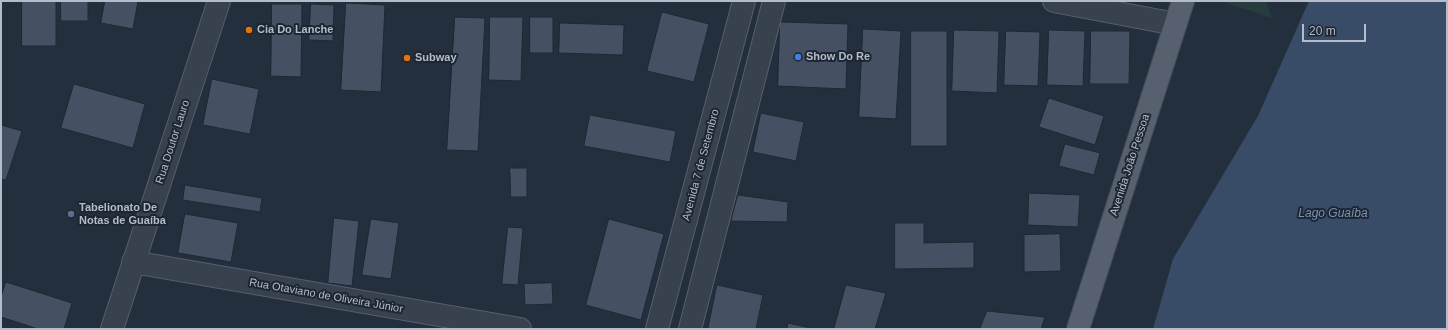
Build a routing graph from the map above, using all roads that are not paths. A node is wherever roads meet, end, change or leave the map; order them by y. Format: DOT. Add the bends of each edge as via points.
graph roads {
  1 [pos="219,1"];
  2 [pos="744,1"];
  3 [pos="774,1"];
  4 [pos="1054,1"];
  5 [pos="1183,1"];
  6 [pos="1175,24"];
  7 [pos="697,179"];
  8 [pos="726,185"];
  9 [pos="133,262"];
  10 [pos="112,329"];
  11 [pos="520,329"];
  12 [pos="657,329"];
  13 [pos="690,329"];
  14 [pos="1078,329"];
  1 -- 9 [label="street, Rua Doutor Lauro"];
  2 -- 7 [label="street, Avenida 7 de Setembro"];
  3 -- 8 [label="street"];
  4 -- 6 [label="street"];
  5 -- 6 [label="main road, Avenida João Pessoa"];
  6 -- 14 [label="main road, Avenida João Pessoa"];
  7 -- 8 [label="street"];
  7 -- 12 [label="street, Avenida 7 de Setembro"];
  8 -- 13 [label="street"];
  9 -- 10 [label="street, Rua Doutor Lauro"];
  9 -- 11 [label="street, Rua Otaviano de Oliveira Júnior"];
}
